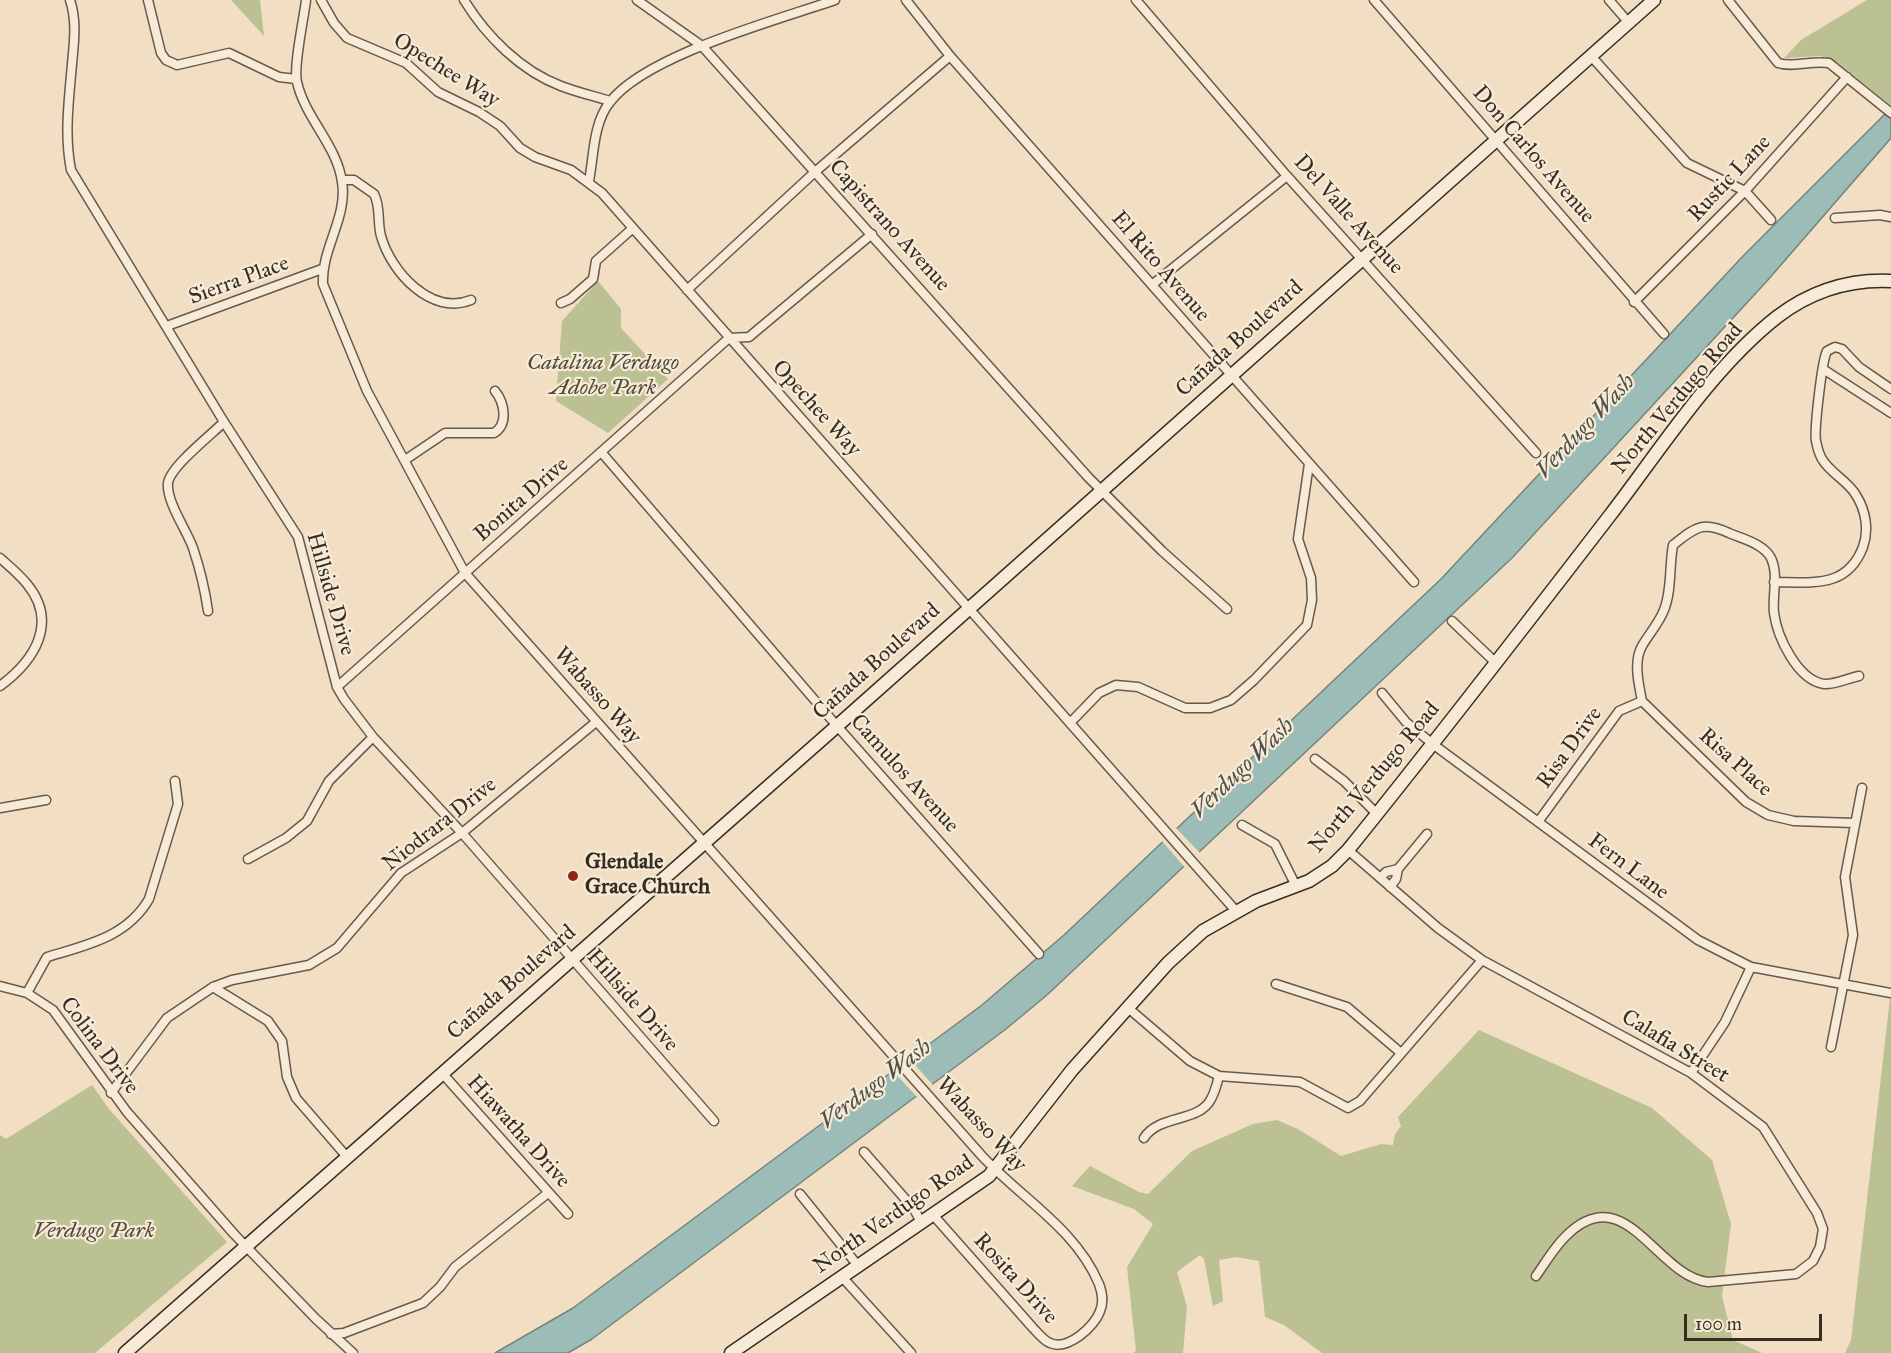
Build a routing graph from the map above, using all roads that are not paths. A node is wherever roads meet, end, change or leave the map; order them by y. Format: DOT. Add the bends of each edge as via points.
graph roads {
  1 [pos="70,0"];
  2 [pos="148,0"];
  3 [pos="306,0"];
  4 [pos="321,0"];
  5 [pos="464,0"];
  6 [pos="637,0"];
  7 [pos="835,0"];
  8 [pos="906,0"];
  9 [pos="1136,0"];
  10 [pos="1374,0"];
  11 [pos="1609,0"];
  12 [pos="1654,0"];
  13 [pos="1728,0"];
  14 [pos="820,2"];
  15 [pos="1629,23"];
  16 [pos="702,46"];
  17 [pos="950,56"];
  18 [pos="1591,56"];
  19 [pos="1847,76"];
  20 [pos="296,79"];
  21 [pos="610,101"];
  22 [pos="1889,111"];
  23 [pos="1498,141"];
  24 [pos="816,171"];
  25 [pos="1287,176"];
  26 [pos="342,180"];
  27 [pos="589,181"];
  28 [pos="1745,191"];
  29 [pos="1891,217"];
  30 [pos="1834,218"];
  31 [pos="1771,220"];
  32 [pos="633,228"];
  33 [pos="872,234"];
  34 [pos="1364,258"];
  35 [pos="322,269"];
  36 [pos="1891,281"];
  37 [pos="1153,284"];
  38 [pos="687,290"];
  39 [pos="471,300"];
  40 [pos="1634,302"];
  41 [pos="561,303"];
  42 [pos="167,326"];
  43 [pos="1664,334"];
  44 [pos="729,338"];
  45 [pos="1823,369"];
  46 [pos="1232,375"];
  47 [pos="1891,389"];
  48 [pos="495,391"];
  49 [pos="1891,413"];
  50 [pos="224,422"];
  51 [pos="602,453"];
  52 [pos="1536,453"];
  53 [pos="405,460"];
  54 [pos="1309,464"];
  55 [pos="1104,490"];
  56 [pos="0,558"];
  57 [pos="465,573"];
  58 [pos="1414,582"];
  59 [pos="1774,582"];
  60 [pos="968,608"];
  61 [pos="1227,609"];
  62 [pos="208,611"];
  63 [pos="1452,621"];
  64 [pos="1496,663"];
  65 [pos="1859,676"];
  66 [pos="0,686"];
  67 [pos="337,687"];
  68 [pos="1382,693"];
  69 [pos="1642,701"];
  70 [pos="596,722"];
  71 [pos="1070,723"];
  72 [pos="837,726"];
  73 [pos="373,736"];
  74 [pos="1434,745"];
  75 [pos="1315,759"];
  76 [pos="174,781"];
  77 [pos="1862,788"];
  78 [pos="46,800"];
  79 [pos="0,808"];
  80 [pos="1377,814"];
  81 [pos="1538,822"];
  82 [pos="1854,823"];
  83 [pos="1242,825"];
  84 [pos="462,833"];
  85 [pos="1427,834"];
  86 [pos="703,842"];
  87 [pos="1348,850"];
  88 [pos="248,859"];
  89 [pos="1398,868"];
  90 [pos="1380,878"];
  91 [pos="1296,886"];
  92 [pos="1390,887"];
  93 [pos="1236,911"];
  94 [pos="1039,954"];
  95 [pos="571,959"];
  96 [pos="1482,960"];
  97 [pos="1751,967"];
  98 [pos="1276,984"];
  99 [pos="1842,985"];
  100 [pos="0,986"];
  101 [pos="213,987"];
  102 [pos="27,993"];
  103 [pos="1891,993"];
  104 [pos="1127,1007"];
  105 [pos="1831,1047"];
  106 [pos="1401,1053"];
  107 [pos="442,1073"];
  108 [pos="1692,1073"];
  109 [pos="1219,1076"];
  110 [pos="111,1093"];
  111 [pos="714,1121"];
  112 [pos="1144,1138"];
  113 [pos="864,1152"];
  114 [pos="347,1157"];
  115 [pos="995,1170"];
  116 [pos="548,1193"];
  117 [pos="800,1194"];
  118 [pos="568,1214"];
  119 [pos="934,1216"];
  120 [pos="922,1224"];
  121 [pos="246,1246"];
  122 [pos="859,1267"];
  123 [pos="1536,1276"];
  124 [pos="843,1278"];
  125 [pos="1101,1309"];
  126 [pos="332,1334"];
  127 [pos="125,1353"];
  128 [pos="353,1353"];
  129 [pos="730,1353"];
  130 [pos="911,1353"];
  1 -- 42 [label="street, Hillside Drive" via="75,31 66,124 71,170"];
  2 -- 20 [label="street" via="166,60 177,65 229,53 279,78"];
  3 -- 20 [label="street"];
  4 -- 27 [label="street, Opechee Way" via="347,38 406,63 438,92 500,126 520,148"];
  5 -- 21 [label="street" via="485,30 536,74 560,86"];
  6 -- 16 [label="street, Capistrano Avenue"];
  7 -- 14 [label="street"];
  8 -- 17 [label="street, El Rito Avenue"];
  9 -- 25 [label="street, Del Valle Avenue"];
  10 -- 23 [label="street, Don Carlos Avenue"];
  11 -- 15 [label="street"];
  12 -- 15 [label="main road, Cañada Boulevard"];
  13 -- 19 [label="street" via="1778,63 1822,62"];
  14 -- 16 [label="street"];
  15 -- 18 [label="main road, Cañada Boulevard"];
  16 -- 21 [label="street" via="659,64"];
  16 -- 24 [label="street, Capistrano Avenue"];
  17 -- 24 [label="street"];
  17 -- 37 [label="street, El Rito Avenue"];
  18 -- 23 [label="main road, Cañada Boulevard"];
  18 -- 28 [label="street" via="1687,163"];
  19 -- 22 [label="street"];
  19 -- 28 [label="street, Rustic Lane"];
  20 -- 26 [label="street"];
  21 -- 27 [label="street" via="596,134"];
  23 -- 34 [label="main road, Cañada Boulevard"];
  23 -- 40 [label="street, Don Carlos Avenue"];
  24 -- 33 [label="street, Capistrano Avenue"];
  24 -- 38 [label="street"];
  25 -- 34 [label="street, Del Valle Avenue"];
  25 -- 37 [label="street"];
  26 -- 35 [label="street" via="341,210"];
  26 -- 39 [label="street" via="354,180 374,194 385,248 424,296 450,304"];
  27 -- 32 [label="street, Opechee Way"];
  28 -- 31 [label="street"];
  28 -- 40 [label="street, Rustic Lane"];
  29 -- 30 [label="street"];
  32 -- 38 [label="street, Opechee Way"];
  32 -- 41 [label="street" via="596,261 593,279"];
  33 -- 44 [label="street" via="749,337"];
  33 -- 55 [label="street, Capistrano Avenue" via="1088,477"];
  34 -- 46 [label="main road, Cañada Boulevard"];
  34 -- 52 [label="street, Del Valle Avenue"];
  35 -- 42 [label="street, Sierra Place"];
  35 -- 53 [label="street, Wabasso Way" via="323,284 367,391"];
  36 -- 64 [label="main road, North Verdugo Road" via="1842,284 1818,292 1760,332 1693,408"];
  37 -- 46 [label="street, El Rito Avenue"];
  38 -- 44 [label="street, Opechee Way"];
  40 -- 43 [label="street, Don Carlos Avenue"];
  42 -- 50 [label="street, Hillside Drive"];
  44 -- 51 [label="street, Bonita Drive"];
  44 -- 60 [label="street, Opechee Way"];
  45 -- 47 [label="street" via="1827,351 1839,347"];
  45 -- 49 [label="street"];
  45 -- 59 [label="street" via="1816,441 1822,459 1856,493 1865,513 1866,537 1857,564 1843,575 1808,583"];
  46 -- 54 [label="street, El Rito Avenue"];
  46 -- 55 [label="main road, Cañada Boulevard"];
  48 -- 53 [label="street" via="502,400 504,420 500,430 445,433"];
  50 -- 62 [label="street" via="175,469 168,483 205,587"];
  50 -- 67 [label="street, Hillside Drive" via="298,537"];
  51 -- 57 [label="street, Bonita Drive"];
  51 -- 72 [label="street, Camulos Avenue"];
  53 -- 57 [label="street, Wabasso Way"];
  54 -- 58 [label="street, El Rito Avenue"];
  54 -- 71 [label="street" via="1298,539 1311,578 1307,625 1231,700 1210,708 1185,708 1138,687 1116,685 1099,693"];
  55 -- 60 [label="main road, Cañada Boulevard"];
  55 -- 61 [label="street, Capistrano Avenue" via="1162,551"];
  56 -- 66 [label="street" via="27,583 37,598 42,621 39,644 21,670"];
  57 -- 67 [label="street, Bonita Drive"];
  57 -- 70 [label="street, Wabasso Way"];
  59 -- 65 [label="street" via="1774,614 1791,660 1806,677 1824,684"];
  59 -- 69 [label="street" via="1770,556 1760,547 1712,525 1693,529 1673,545 1670,589 1664,610 1640,648 1637,666"];
  60 -- 71 [label="street, Opechee Way"];
  60 -- 72 [label="main road, Cañada Boulevard"];
  63 -- 64 [label="street"];
  64 -- 74 [label="main road, North Verdugo Road"];
  67 -- 73 [label="street, Hillside Drive"];
  68 -- 74 [label="street, Fern Lane" via="1406,722"];
  69 -- 81 [label="street, Risa Drive" via="1619,711"];
  69 -- 82 [label="street, Risa Place" via="1746,802 1761,811 1794,821"];
  70 -- 84 [label="street, Niodrara Drive"];
  70 -- 86 [label="street, Wabasso Way"];
  71 -- 93 [label="street, Opechee Way"];
  72 -- 86 [label="main road, Cañada Boulevard"];
  72 -- 94 [label="street, Camulos Avenue"];
  73 -- 84 [label="street, Hillside Drive"];
  73 -- 88 [label="street" via="329,781 307,821"];
  74 -- 80 [label="main road, North Verdugo Road"];
  74 -- 81 [label="street, Fern Lane"];
  75 -- 80 [label="street"];
  76 -- 102 [label="street, Colina Drive" via="178,804 142,911 123,929 47,957"];
  77 -- 82 [label="street"];
  78 -- 79 [label="street"];
  80 -- 87 [label="main road, North Verdugo Road"];
  81 -- 97 [label="street, Fern Lane" via="1698,940"];
  82 -- 99 [label="street" via="1845,878 1852,934"];
  83 -- 91 [label="street" via="1275,844"];
  84 -- 95 [label="street, Hillside Drive"];
  84 -- 101 [label="street, Niodrara Drive" via="401,873 337,948 309,965"];
  85 -- 89 [label="street"];
  86 -- 95 [label="main road, Cañada Boulevard"];
  86 -- 115 [label="street, Wabasso Way"];
  87 -- 90 [label="street, Calafia Street"];
  87 -- 91 [label="main road, North Verdugo Road" via="1321,874"];
  89 -- 90 [label="street"];
  89 -- 92 [label="street"];
  90 -- 92 [label="street, Calafia Street"];
  91 -- 93 [label="main road, North Verdugo Road"];
  92 -- 96 [label="street, Calafia Street"];
  93 -- 104 [label="main road, North Verdugo Road" via="1187,945"];
  95 -- 107 [label="main road, Cañada Boulevard"];
  95 -- 111 [label="street, Hillside Drive"];
  96 -- 106 [label="street"];
  96 -- 108 [label="street, Calafia Street"];
  97 -- 99 [label="street, Fern Lane"];
  97 -- 108 [label="street" via="1725,1022"];
  98 -- 106 [label="street" via="1347,1007"];
  99 -- 103 [label="street, Fern Lane"];
  99 -- 105 [label="street"];
  100 -- 102 [label="street"];
  101 -- 110 [label="street, Niodrara Drive" via="167,1018"];
  101 -- 114 [label="street" via="268,1021 282,1041 287,1077 296,1098"];
  102 -- 110 [label="street, Colina Drive" via="62,1019"];
  104 -- 109 [label="street" via="1190,1061"];
  104 -- 115 [label="main road, North Verdugo Road" via="1072,1070"];
  106 -- 109 [label="street" via="1360,1101 1348,1108 1300,1082"];
  107 -- 114 [label="main road, Cañada Boulevard"];
  107 -- 116 [label="street, Hiawatha Drive"];
  108 -- 123 [label="street, Calafia Street" via="1763,1127 1823,1229 1813,1261 1796,1274 1694,1280 1676,1269 1625,1221 1607,1218 1591,1219 1578,1226"];
  109 -- 112 [label="street" via="1210,1101 1198,1111 1150,1127"];
  110 -- 121 [label="street, Colina Drive"];
  113 -- 120 [label="street" via="914,1209"];
  114 -- 121 [label="main road, Cañada Boulevard"];
  115 -- 119 [label="main road, North Verdugo Road"];
  115 -- 125 [label="street, Wabasso Way" via="1055,1223 1085,1258 1102,1295"];
  116 -- 118 [label="street, Hiawatha Drive"];
  116 -- 126 [label="street" via="455,1267 423,1303"];
  117 -- 122 [label="street"];
  119 -- 120 [label="main road, North Verdugo Road"];
  119 -- 125 [label="street, Rosita Drive" via="1051,1344 1071,1341 1095,1320"];
  120 -- 122 [label="main road, North Verdugo Road"];
  121 -- 126 [label="street, Colina Drive"];
  121 -- 127 [label="main road, Cañada Boulevard"];
  122 -- 124 [label="main road, North Verdugo Road"];
  124 -- 129 [label="main road, North Verdugo Road"];
  124 -- 130 [label="street"];
  126 -- 128 [label="street, Colina Drive"];
}
